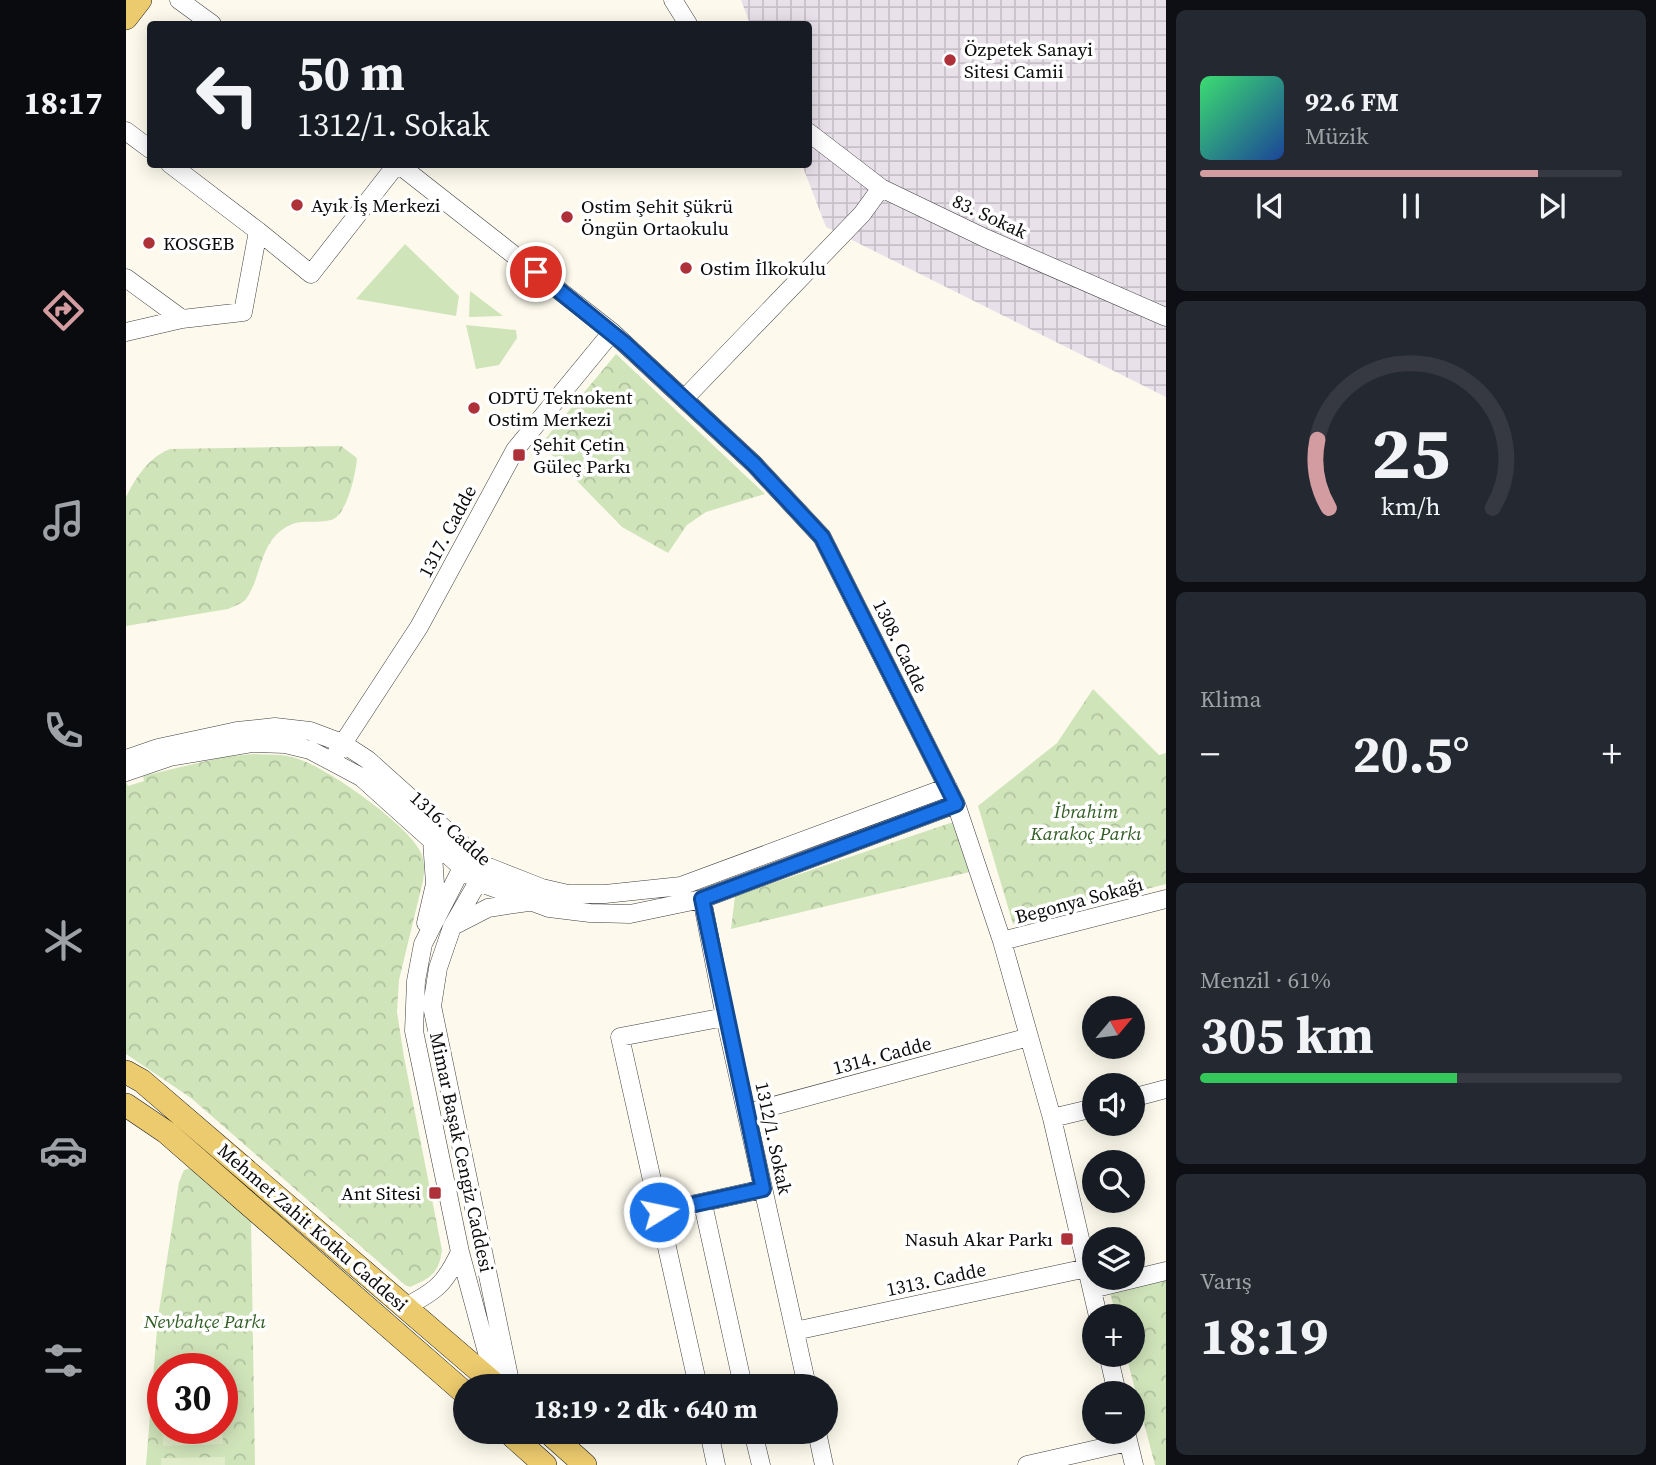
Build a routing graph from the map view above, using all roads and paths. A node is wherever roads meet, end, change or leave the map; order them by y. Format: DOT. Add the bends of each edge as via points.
graph roads {
  1 [pos="140,0"];
  2 [pos="179,0"];
  3 [pos="673,0"];
  4 [pos="126,18"];
  5 [pos="208,21"];
  6 [pos="686,21"];
  7 [pos="126,131"];
  8 [pos="812,135"];
  9 [pos="147,147"];
  10 [pos="175,168"];
  11 [pos="395,168"];
  12 [pos="403,168"];
  13 [pos="881,188"];
  14 [pos="258,231"];
  15 [pos="126,278"];
  16 [pos="1166,317"];
  17 [pos="182,319"];
  18 [pos="126,332"];
  19 [pos="612,332"];
  20 [pos="684,400"];
  21 [pos="342,743"];
  22 [pos="126,759"];
  23 [pos="333,761"];
  24 [pos="126,772"];
  25 [pos="948,787"];
  26 [pos="956,804"];
  27 [pos="432,840"];
  28 [pos="470,852"];
  29 [pos="463,869"];
  30 [pos="482,874"];
  31 [pos="702,899"];
  32 [pos="1166,899"];
  33 [pos="531,902"];
  34 [pos="452,927"];
  35 [pos="1002,941"];
  36 [pos="423,944"];
  37 [pos="725,1017"];
  38 [pos="1029,1037"];
  39 [pos="126,1072"];
  40 [pos="1166,1089"];
  41 [pos="1145,1095"];
  42 [pos="126,1105"];
  43 [pos="1082,1111"];
  44 [pos="747,1113"];
  45 [pos="1052,1118"];
  46 [pos="763,1189"];
  47 [pos="703,1204"];
  48 [pos="659,1212"];
  49 [pos="1082,1247"];
  50 [pos="460,1252"];
  51 [pos="1082,1269"];
  52 [pos="1166,1271"];
  53 [pos="1145,1276"];
  54 [pos="405,1307"];
  55 [pos="795,1331"];
  56 [pos="486,1374"];
  57 [pos="496,1374"];
  58 [pos="498,1374"];
  59 [pos="695,1374"];
  60 [pos="740,1374"];
  61 [pos="804,1374"];
  62 [pos="453,1383"];
  63 [pos="518,1444"];
  64 [pos="525,1444"];
  65 [pos="561,1444"];
  66 [pos="712,1444"];
  67 [pos="756,1444"];
  68 [pos="820,1444"];
  69 [pos="1102,1444"];
  70 [pos="1129,1444"];
  71 [pos="524,1465"];
  72 [pos="545,1465"];
  73 [pos="585,1465"];
  74 [pos="716,1465"];
  75 [pos="761,1465"];
  76 [pos="824,1465"];
  77 [pos="1027,1465"];
  78 [pos="1134,1465"];
  1 -- 4 [label="main road"];
  2 -- 5 [label="street"];
  3 -- 6 [label="street"];
  7 -- 9 [label="street"];
  8 -- 13 [label="street, 83. Sokak"];
  10 -- 14 [label="street"];
  11 -- 14 [label="street" via="311,274"];
  12 -- 19 [label="street, 1308. Cadde"];
  13 -- 16 [label="street, 83. Sokak"];
  13 -- 20 [label="street" via="862,214"];
  14 -- 17 [label="street" via="243,312"];
  15 -- 17 [label="street"];
  17 -- 18 [label="street"];
  19 -- 20 [label="street, 1308. Cadde"];
  19 -- 21 [label="street, 1317. Cadde" via="515,450 419,626"];
  20 -- 25 [label="street, 1308. Cadde" via="754,464 822,537"];
  21 -- 22 [label="street, 1316. Cadde" via="310,731 275,727 237,731"];
  21 -- 23 [label="street, 1317. Cadde"];
  21 -- 28 [label="street, 1316. Cadde" via="368,760"];
  23 -- 24 [label="street, 1316. Cadde" via="285,744 253,743 170,757"];
  23 -- 27 [label="street, 1316. Cadde" via="361,777"];
  25 -- 26 [label="street, 1308. Cadde"];
  25 -- 30 [label="street, 1316. Cadde" via="681,886 568,894"];
  26 -- 31 [label="street, 1316. Cadde"];
  26 -- 35 [label="street, 1308. Cadde"];
  27 -- 29 [label="street, 1316. Cadde"];
  27 -- 36 [label="street" via="435,884"];
  28 -- 29 [label="street, Mimar Başak Cengiz Caddesi"];
  28 -- 30 [label="street, 1316. Cadde"];
  29 -- 30 [label="street, 1316. Cadde"];
  29 -- 36 [label="street, Mimar Başak Cengiz Caddesi"];
  30 -- 33 [label="street, 1316. Cadde"];
  30 -- 34 [label="street, Mimar Başak Cengiz Caddesi"];
  31 -- 33 [label="street, 1316. Cadde" via="630,914 590,914"];
  31 -- 37 [label="street, 1312/1. Sokak"];
  32 -- 35 [label="street, Begonya Sokağı"];
  33 -- 34 [label="street" via="488,908"];
  34 -- 58 [label="street, Mimar Başak Cengiz Caddesi" via="438,968 432,1006"];
  35 -- 38 [label="street, 1308. Cadde"];
  36 -- 50 [label="street, Mimar Başak Cengiz Caddesi" via="414,1031"];
  37 -- 44 [label="street, 1312/1. Sokak"];
  37 -- 48 [label="street" via="620,1037"];
  38 -- 44 [label="street, 1314. Cadde"];
  38 -- 45 [label="street, 1308. Cadde"];
  39 -- 54 [label="main road, Mehmet Zahit Kotku Caddesi" via="234,1157"];
  40 -- 41 [label="street"];
  42 -- 62 [label="main road, Mehmet Zahit Kotku Caddesi" via="166,1132"];
  43 -- 45 [label="street"];
  44 -- 46 [label="street, 1312/1. Sokak"];
  45 -- 49 [label="street, 1308. Cadde"];
  46 -- 47 [label="street"];
  46 -- 55 [label="street, 1312/1. Sokak"];
  47 -- 48 [label="street"];
  47 -- 60 [label="street"];
  48 -- 59 [label="street"];
  50 -- 54 [label="street" via="439,1287"];
  50 -- 57 [label="street, Mimar Başak Cengiz Caddesi"];
  51 -- 55 [label="street, 1313. Cadde"];
  52 -- 53 [label="street"];
  54 -- 56 [label="main road, Mehmet Zahit Kotku Caddesi"];
  55 -- 61 [label="street, 1312/1. Sokak"];
  63 -- 71 [label="street"];
  64 -- 72 [label="main road"];
  65 -- 73 [label="main road"];
  66 -- 74 [label="street"];
  67 -- 75 [label="street"];
  68 -- 76 [label="street"];
  69 -- 77 [label="street"];
  70 -- 78 [label="street"];
}
